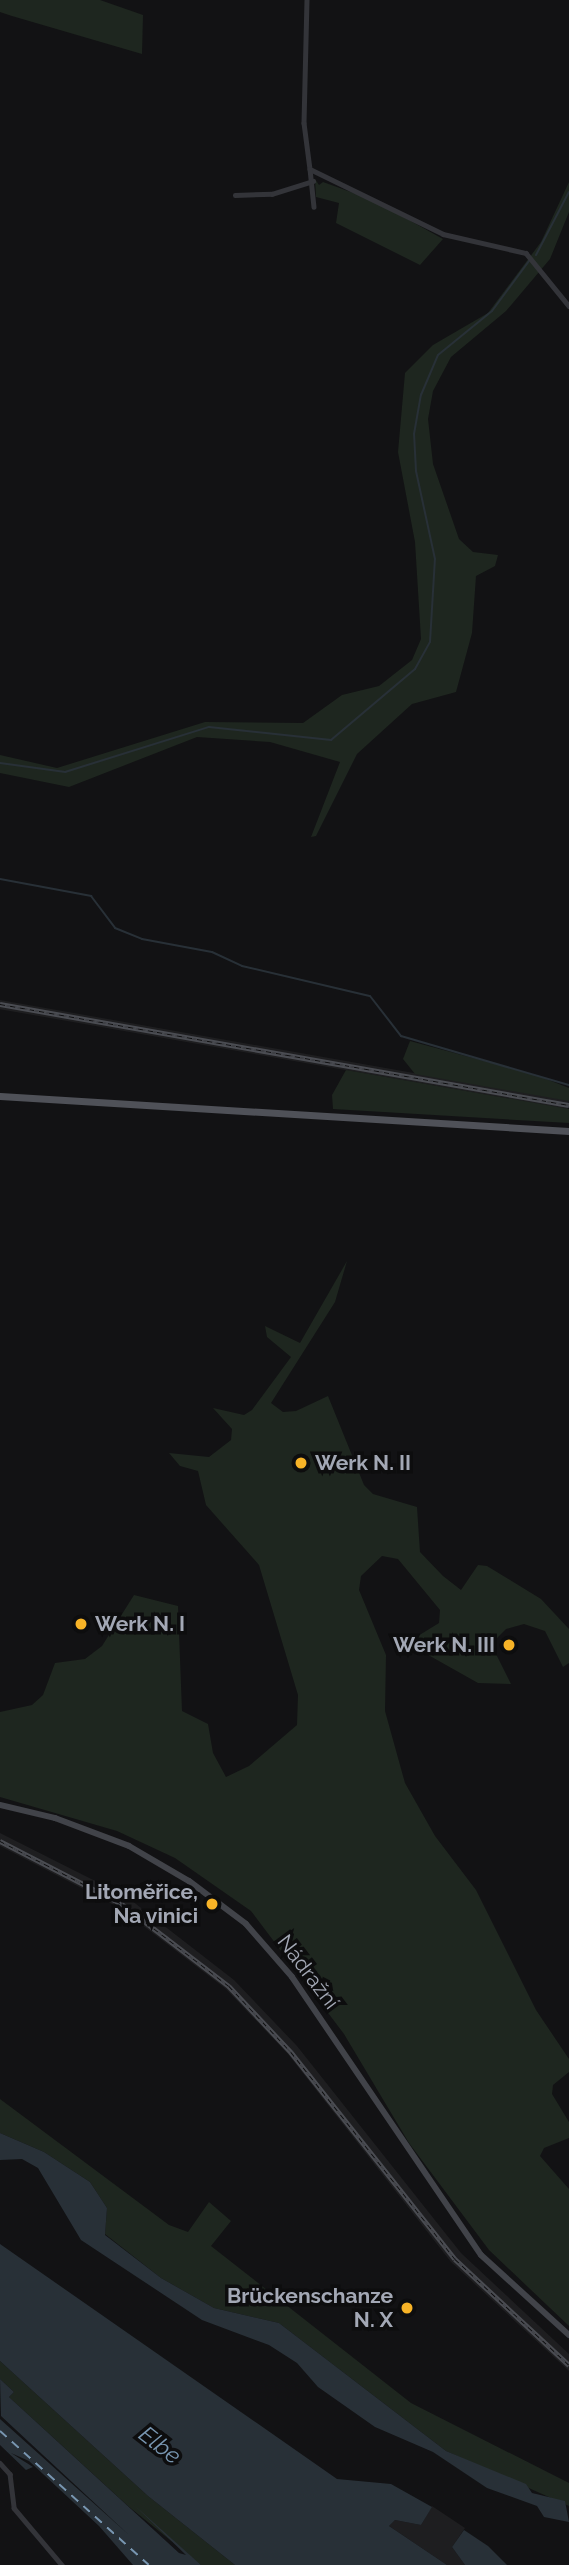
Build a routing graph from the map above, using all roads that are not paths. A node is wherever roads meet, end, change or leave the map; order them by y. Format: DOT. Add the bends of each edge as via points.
graph roads {
  1 [pos="307,0"];
  2 [pos="310,169"];
  3 [pos="313,181"];
  4 [pos="235,195"];
  5 [pos="314,207"];
  6 [pos="569,306"];
  7 [pos="0,1096"];
  8 [pos="569,1131"];
  9 [pos="0,1805"];
  10 [pos="569,2335"];
  11 [pos="0,2463"];
  12 [pos="62,2565"];
  1 -- 2 [label="street" via="304,123"];
  2 -- 3 [label="street"];
  2 -- 6 [label="street" via="443,234 526,253"];
  3 -- 4 [label="street" via="272,194"];
  3 -- 5 [label="street"];
  7 -- 8 [label="main road"];
  9 -- 10 [label="main road, Nádražní" via="55,1818 138,1850 246,1924 292,1977 401,2146 495,2271"];
  11 -- 12 [label="street" via="10,2474 14,2508"];
}
